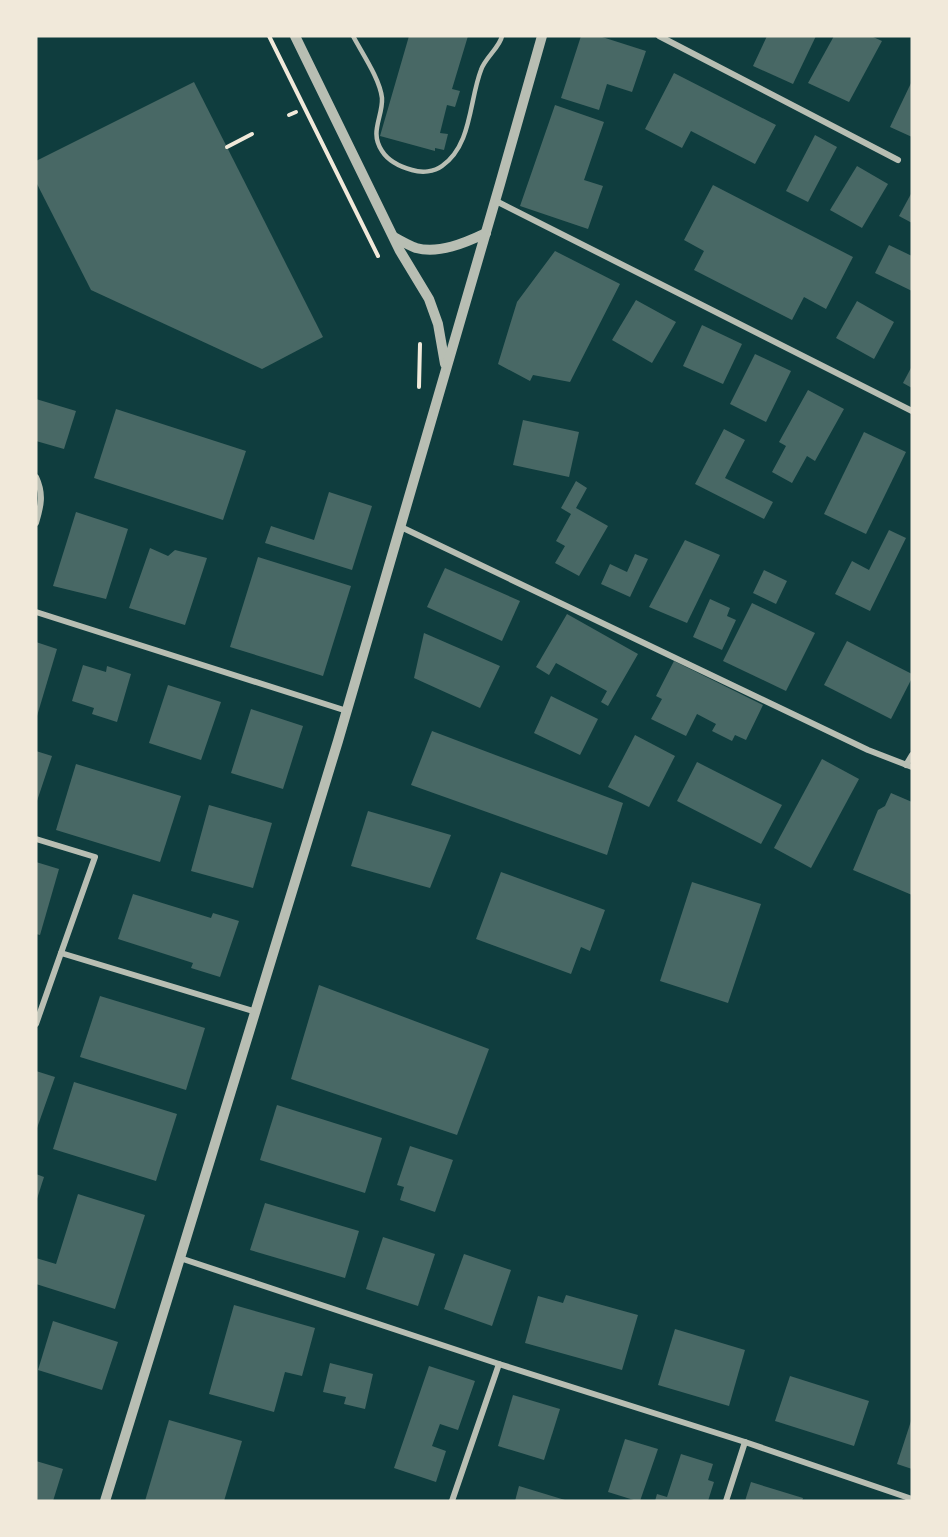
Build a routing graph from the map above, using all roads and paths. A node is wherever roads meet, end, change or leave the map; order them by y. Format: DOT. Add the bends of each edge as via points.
graph roads {
  1 [pos="269,36"];
  2 [pos="295,36"];
  3 [pos="353,36"];
  4 [pos="502,36"];
  5 [pos="542,36"];
  6 [pos="659,36"];
  7 [pos="296,112"];
  8 [pos="289,115"];
  9 [pos="252,135"];
  10 [pos="227,147"];
  11 [pos="898,160"];
  12 [pos="496,201"];
  13 [pos="486,233"];
  14 [pos="394,237"];
  15 [pos="383,262"];
  16 [pos="420,335"];
  17 [pos="446,369"];
  18 [pos="419,389"];
  19 [pos="912,411"];
  20 [pos="36,477"];
  21 [pos="36,523"];
  22 [pos="401,527"];
  23 [pos="36,612"];
  24 [pos="347,711"];
  25 [pos="912,755"];
  26 [pos="909,766"];
  27 [pos="36,839"];
  28 [pos="61,953"];
  29 [pos="256,1012"];
  30 [pos="36,1024"];
  31 [pos="180,1258"];
  32 [pos="499,1364"];
  33 [pos="746,1442"];
  34 [pos="912,1499"];
  35 [pos="105,1501"];
  36 [pos="452,1501"];
  37 [pos="726,1501"];
  1 -- 15 [label="path"];
  2 -- 14 [label="street"];
  3 -- 4 [label="lane" via="382,99 375,133 382,151 397,165 419,172 436,170 459,148 481,70"];
  5 -- 12 [label="street"];
  6 -- 11 [label="street"];
  7 -- 8 [label="path"];
  9 -- 10 [label="path"];
  12 -- 13 [label="street"];
  12 -- 19 [label="street"];
  13 -- 14 [label="street" via="462,244 433,249 414,247"];
  13 -- 17 [label="street"];
  14 -- 17 [label="street" via="434,310"];
  16 -- 18 [label="path"];
  17 -- 22 [label="street"];
  20 -- 21 [label="street" via="42,499"];
  22 -- 24 [label="street"];
  22 -- 26 [label="street"];
  23 -- 24 [label="street"];
  24 -- 29 [label="street"];
  25 -- 26 [label="street"];
  27 -- 28 [label="street" via="95,857"];
  28 -- 29 [label="street"];
  28 -- 30 [label="street"];
  29 -- 31 [label="street"];
  31 -- 32 [label="street"];
  31 -- 35 [label="street"];
  32 -- 33 [label="street"];
  32 -- 36 [label="street"];
  33 -- 34 [label="street"];
  33 -- 37 [label="street"];
}
